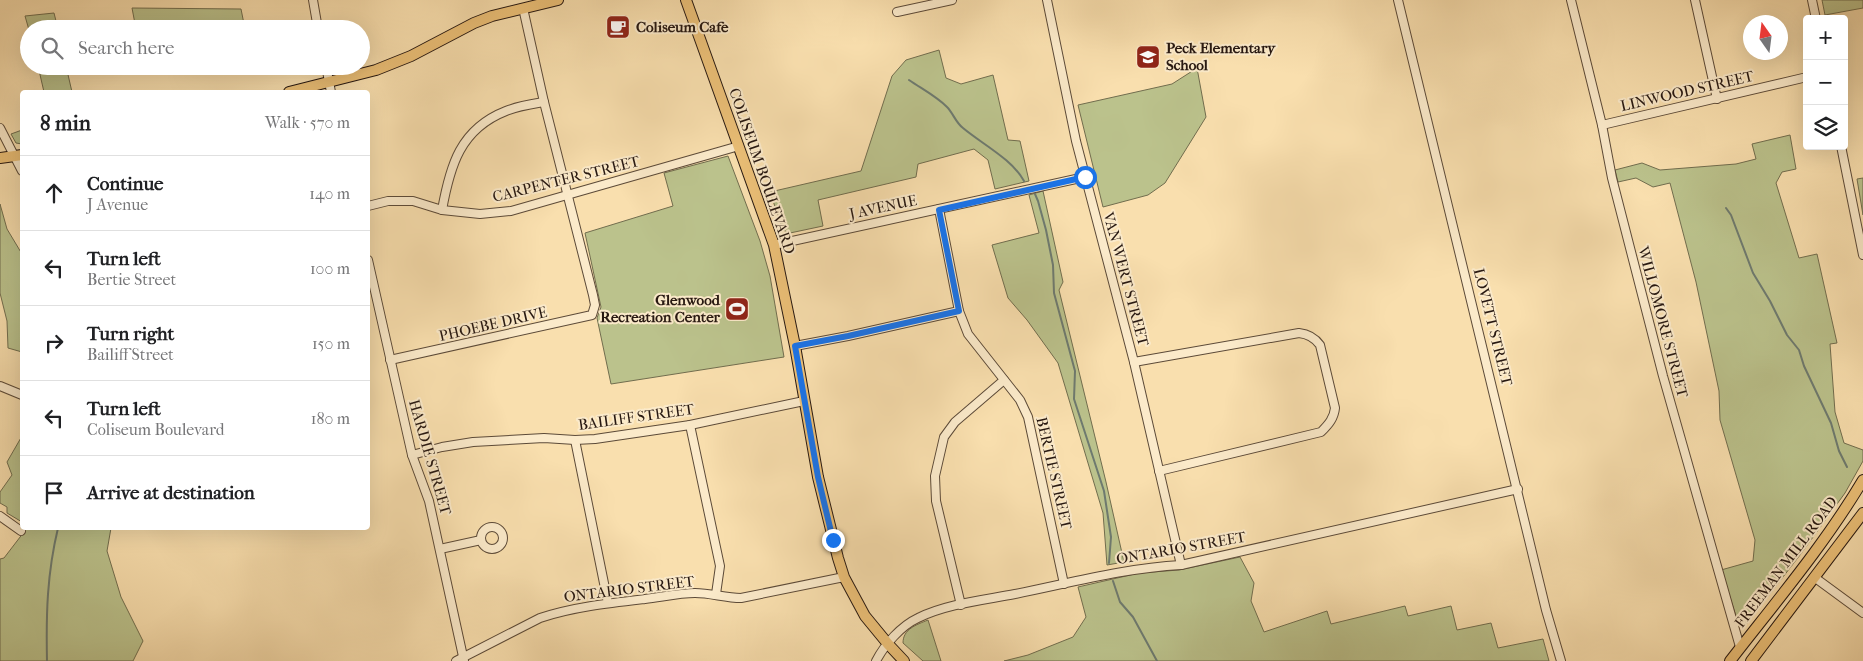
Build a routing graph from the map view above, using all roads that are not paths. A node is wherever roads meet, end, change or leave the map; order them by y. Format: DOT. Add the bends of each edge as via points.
graph roads {
  1 [pos="313,0"];
  2 [pos="558,0"];
  3 [pos="686,0"];
  4 [pos="952,0"];
  5 [pos="1047,0"];
  6 [pos="1398,0"];
  7 [pos="1572,0"];
  8 [pos="1695,0"];
  9 [pos="1812,0"];
  10 [pos="523,8"];
  11 [pos="897,12"];
  12 [pos="1815,15"];
  13 [pos="316,20"];
  14 [pos="370,72"];
  15 [pos="328,75"];
  16 [pos="363,75"];
  17 [pos="1803,78"];
  18 [pos="330,88"];
  19 [pos="310,90"];
  20 [pos="1718,99"];
  21 [pos="544,102"];
  22 [pos="1602,125"];
  23 [pos="0,128"];
  24 [pos="739,146"];
  25 [pos="1841,150"];
  26 [pos="19,155"];
  27 [pos="0,158"];
  28 [pos="1085,177"];
  29 [pos="567,195"];
  30 [pos="370,206"];
  31 [pos="442,210"];
  32 [pos="939,210"];
  33 [pos="1859,234"];
  34 [pos="1863,243"];
  35 [pos="774,245"];
  36 [pos="1863,255"];
  37 [pos="370,269"];
  38 [pos="959,311"];
  39 [pos="795,346"];
  40 [pos="390,360"];
  41 [pos="1134,362"];
  42 [pos="1004,380"];
  43 [pos="0,386"];
  44 [pos="20,394"];
  45 [pos="804,401"];
  46 [pos="690,425"];
  47 [pos="575,440"];
  48 [pos="412,455"];
  49 [pos="1159,471"];
  50 [pos="1863,480"];
  51 [pos="1518,490"];
  52 [pos="1863,513"];
  53 [pos="0,516"];
  54 [pos="21,531"];
  55 [pos="481,540"];
  56 [pos="440,549"];
  57 [pos="1181,565"];
  58 [pos="844,577"];
  59 [pos="1814,577"];
  60 [pos="1064,584"];
  61 [pos="716,594"];
  62 [pos="608,603"];
  63 [pos="961,605"];
  64 [pos="1863,613"];
  65 [pos="888,644"];
  66 [pos="1740,648"];
  67 [pos="461,660"];
  68 [pos="876,661"];
  69 [pos="904,661"];
  70 [pos="1561,661"];
  71 [pos="1730,661"];
  72 [pos="1751,661"];
  1 -- 13 [label="street"];
  2 -- 10 [label="main road"];
  3 -- 24 [label="main road, COLISEUM BOULEVARD"];
  4 -- 11 [label="street"];
  5 -- 28 [label="street, VAN WERT STREET"];
  6 -- 51 [label="street, LOVETT STREET"];
  7 -- 22 [label="street, WILLOMORE STREET"];
  8 -- 20 [label="street"];
  9 -- 12 [label="street"];
  10 -- 14 [label="main road" via="465,26 411,56"];
  10 -- 21 [label="street"];
  15 -- 18 [label="street"];
  16 -- 18 [label="main road"];
  17 -- 20 [label="street, LINWOOD STREET"];
  18 -- 19 [label="main road"];
  20 -- 22 [label="street, LINWOOD STREET"];
  21 -- 29 [label="street"];
  21 -- 31 [label="street" via="507,110 477,128 460,149 448,176"];
  22 -- 66 [label="street, WILLOMORE STREET" via="1612,178 1662,376"];
  23 -- 26 [label="street"];
  24 -- 29 [label="street, CARPENTER STREET"];
  24 -- 35 [label="main road, COLISEUM BOULEVARD"];
  25 -- 33 [label="street"];
  26 -- 27 [label="main road"];
  28 -- 32 [label="street, J AVENUE"];
  28 -- 41 [label="street, VAN WERT STREET"];
  29 -- 31 [label="street, CARPENTER STREET" via="511,211 480,214"];
  29 -- 40 [label="street, PHOEBE DRIVE" via="595,306 592,315"];
  30 -- 31 [label="street, CARPENTER STREET" via="388,201 413,201"];
  32 -- 35 [label="street, J AVENUE"];
  32 -- 38 [label="street, BERTIE STREET"];
  33 -- 34 [label="street"];
  33 -- 36 [label="street"];
  35 -- 39 [label="main road, COLISEUM BOULEVARD"];
  37 -- 40 [label="street, HARDIE STREET"];
  38 -- 39 [label="street"];
  38 -- 42 [label="street, BERTIE STREET" via="968,334"];
  39 -- 45 [label="main road, COLISEUM BOULEVARD"];
  40 -- 48 [label="street, HARDIE STREET"];
  41 -- 49 [label="street, VAN WERT STREET"];
  41 -- 49 [label="street" via="1299,333 1311,336 1320,345 1335,408 1330,424 1321,432"];
  42 -- 60 [label="street, BERTIE STREET" via="1020,400 1028,417"];
  42 -- 63 [label="street" via="955,422 944,437 935,476 936,501"];
  43 -- 44 [label="street"];
  45 -- 46 [label="street, BAILIFF STREET"];
  45 -- 58 [label="main road, COLISEUM BOULEVARD" via="818,477"];
  46 -- 47 [label="street, BAILIFF STREET"];
  46 -- 61 [label="street" via="720,566"];
  47 -- 48 [label="street, BAILIFF STREET" via="544,438 473,442"];
  47 -- 62 [label="street"];
  48 -- 56 [label="street, HARDIE STREET" via="429,501"];
  49 -- 57 [label="street, VAN WERT STREET"];
  50 -- 66 [label="main road, FREEMAN MILL ROAD" via="1852,500"];
  51 -- 57 [label="street, ONTARIO STREET"];
  51 -- 70 [label="street, LOVETT STREET"];
  52 -- 59 [label="main road, FREEMAN MILL ROAD"];
  53 -- 54 [label="street"];
  55 -- 56 [label="street"];
  56 -- 67 [label="street, HARDIE STREET"];
  57 -- 60 [label="street, ONTARIO STREET" via="1133,570"];
  58 -- 61 [label="street, ONTARIO STREET" via="741,598"];
  58 -- 65 [label="main road, COLISEUM BOULEVARD" via="865,616"];
  59 -- 64 [label="street"];
  59 -- 72 [label="main road, FREEMAN MILL ROAD"];
  60 -- 63 [label="street, ONTARIO STREET"];
  61 -- 62 [label="street, ONTARIO STREET" via="692,593"];
  62 -- 67 [label="street, ONTARIO STREET" via="540,618"];
  63 -- 65 [label="street, ONTARIO STREET" via="918,618 898,631"];
  65 -- 68 [label="street, ONTARIO STREET"];
  65 -- 69 [label="main road, COLISEUM BOULEVARD"];
  66 -- 71 [label="main road, FREEMAN MILL ROAD"];
}
